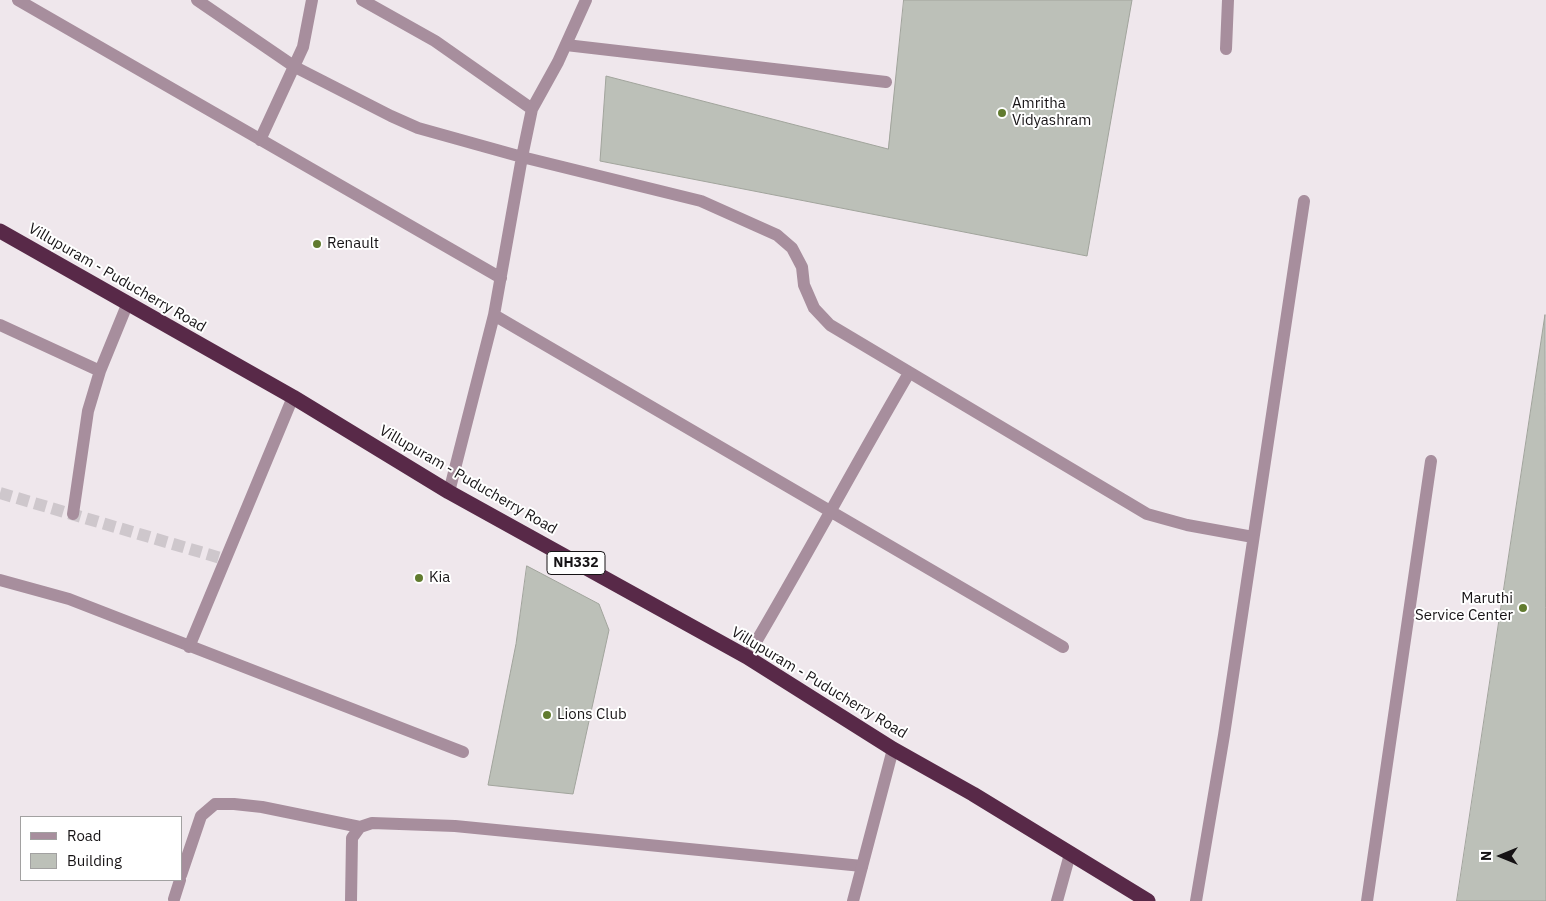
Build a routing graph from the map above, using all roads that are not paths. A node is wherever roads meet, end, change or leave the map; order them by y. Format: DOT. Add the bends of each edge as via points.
graph roads {
  1 [pos="18,0"];
  2 [pos="197,0"];
  3 [pos="312,0"];
  4 [pos="362,0"];
  5 [pos="586,0"];
  6 [pos="1228,0"];
  7 [pos="566,45"];
  8 [pos="1226,49"];
  9 [pos="295,67"];
  10 [pos="886,82"];
  11 [pos="532,109"];
  12 [pos="260,140"];
  13 [pos="522,157"];
  14 [pos="1304,201"];
  15 [pos="0,231"];
  16 [pos="501,278"];
  17 [pos="127,305"];
  18 [pos="494,315"];
  19 [pos="0,325"];
  20 [pos="100,372"];
  21 [pos="909,373"];
  22 [pos="292,397"];
  23 [pos="1430,461"];
  24 [pos="449,492"];
  25 [pos="831,511"];
  26 [pos="73,514"];
  27 [pos="1253,537"];
  28 [pos="0,580"];
  29 [pos="189,647"];
  30 [pos="1063,647"];
  31 [pos="747,658"];
  32 [pos="893,749"];
  33 [pos="463,752"];
  34 [pos="360,827"];
  35 [pos="1070,854"];
  36 [pos="862,866"];
  37 [pos="182,872"];
  38 [pos="180,881"];
  39 [pos="174,899"];
  40 [pos="351,901"];
  41 [pos="853,901"];
  42 [pos="1057,901"];
  43 [pos="1148,901"];
  44 [pos="1196,901"];
  45 [pos="1367,901"];
  1 -- 12 [label="street"];
  2 -- 9 [label="street"];
  3 -- 9 [label="street" via="303,47"];
  4 -- 11 [label="street" via="435,41"];
  5 -- 7 [label="street"];
  6 -- 8 [label="street"];
  7 -- 10 [label="street"];
  7 -- 11 [label="street"];
  9 -- 12 [label="street"];
  9 -- 13 [label="street" via="418,128"];
  11 -- 13 [label="street"];
  12 -- 16 [label="street"];
  13 -- 16 [label="street"];
  13 -- 21 [label="street" via="701,201 777,235 792,248 802,267 804,285 814,308 830,325"];
  14 -- 27 [label="street"];
  15 -- 17 [label="highway, Villupuram - Puducherry Road / NH332"];
  16 -- 18 [label="street"];
  17 -- 20 [label="street"];
  17 -- 22 [label="highway, Villupuram - Puducherry Road / NH332"];
  18 -- 24 [label="street"];
  18 -- 25 [label="street"];
  19 -- 20 [label="street"];
  20 -- 26 [label="street" via="88,411"];
  21 -- 25 [label="street"];
  21 -- 27 [label="street" via="1146,514"];
  22 -- 24 [label="highway, Villupuram - Puducherry Road / NH332"];
  22 -- 29 [label="street"];
  23 -- 45 [label="street"];
  24 -- 31 [label="highway, Villupuram - Puducherry Road / NH332"];
  25 -- 30 [label="street"];
  25 -- 31 [label="street"];
  27 -- 44 [label="street"];
  28 -- 29 [label="street" via="69,599"];
  29 -- 33 [label="street"];
  31 -- 32 [label="highway, Villupuram - Puducherry Road / NH332"];
  32 -- 35 [label="highway, Villupuram - Puducherry Road / NH332"];
  32 -- 36 [label="street"];
  34 -- 36 [label="street" via="372,823 455,826"];
  34 -- 37 [label="street" via="262,808 215,804 201,816"];
  34 -- 40 [label="street" via="352,838"];
  35 -- 42 [label="street"];
  35 -- 43 [label="highway, Villupuram - Puducherry Road / NH332"];
  36 -- 41 [label="street"];
  38 -- 39 [label="street"];
}
